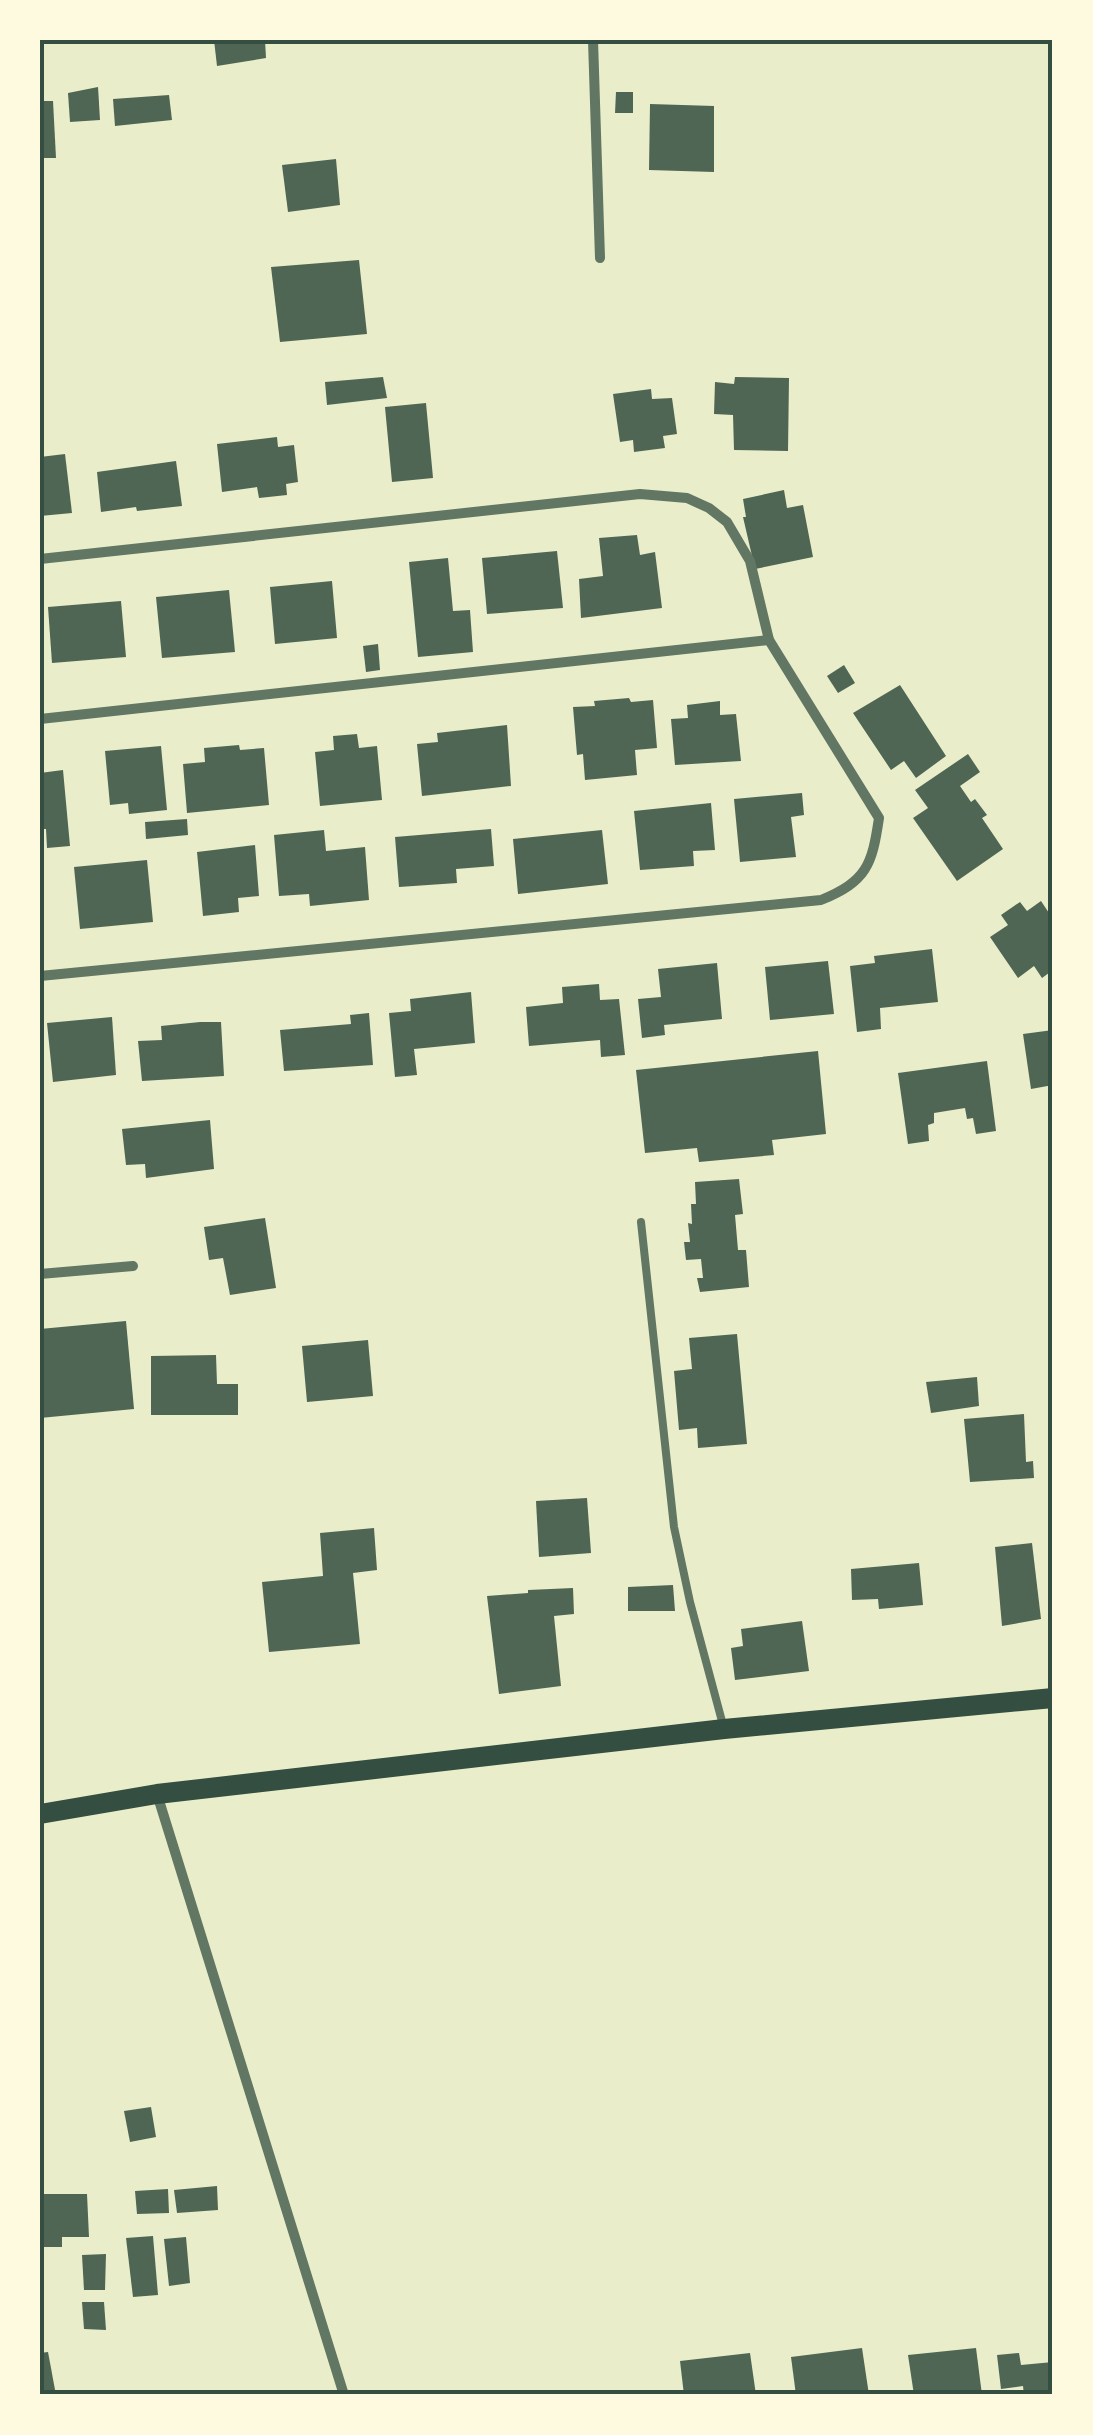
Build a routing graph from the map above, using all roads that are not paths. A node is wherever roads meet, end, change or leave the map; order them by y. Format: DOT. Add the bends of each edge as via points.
graph roads {
  1 [pos="594,40"];
  2 [pos="600,258"];
  3 [pos="40,558"];
  4 [pos="769,640"];
  5 [pos="40,718"];
  6 [pos="40,976"];
  7 [pos="641,1222"];
  8 [pos="133,1266"];
  9 [pos="40,1274"];
  10 [pos="1053,1698"];
  11 [pos="724,1729"];
  12 [pos="157,1794"];
  13 [pos="40,1814"];
  14 [pos="344,2395"];
  1 -- 2 [label="street"];
  3 -- 4 [label="street" via="640,494 687,498 727,522 750,561"];
  4 -- 5 [label="street"];
  4 -- 6 [label="street" via="878,818 874,850 863,874 846,889 822,900"];
  7 -- 11 [label="lane" via="674,1526"];
  8 -- 9 [label="street"];
  10 -- 11 [label="main road"];
  11 -- 12 [label="main road"];
  12 -- 13 [label="main road"];
  12 -- 14 [label="street"];
}
